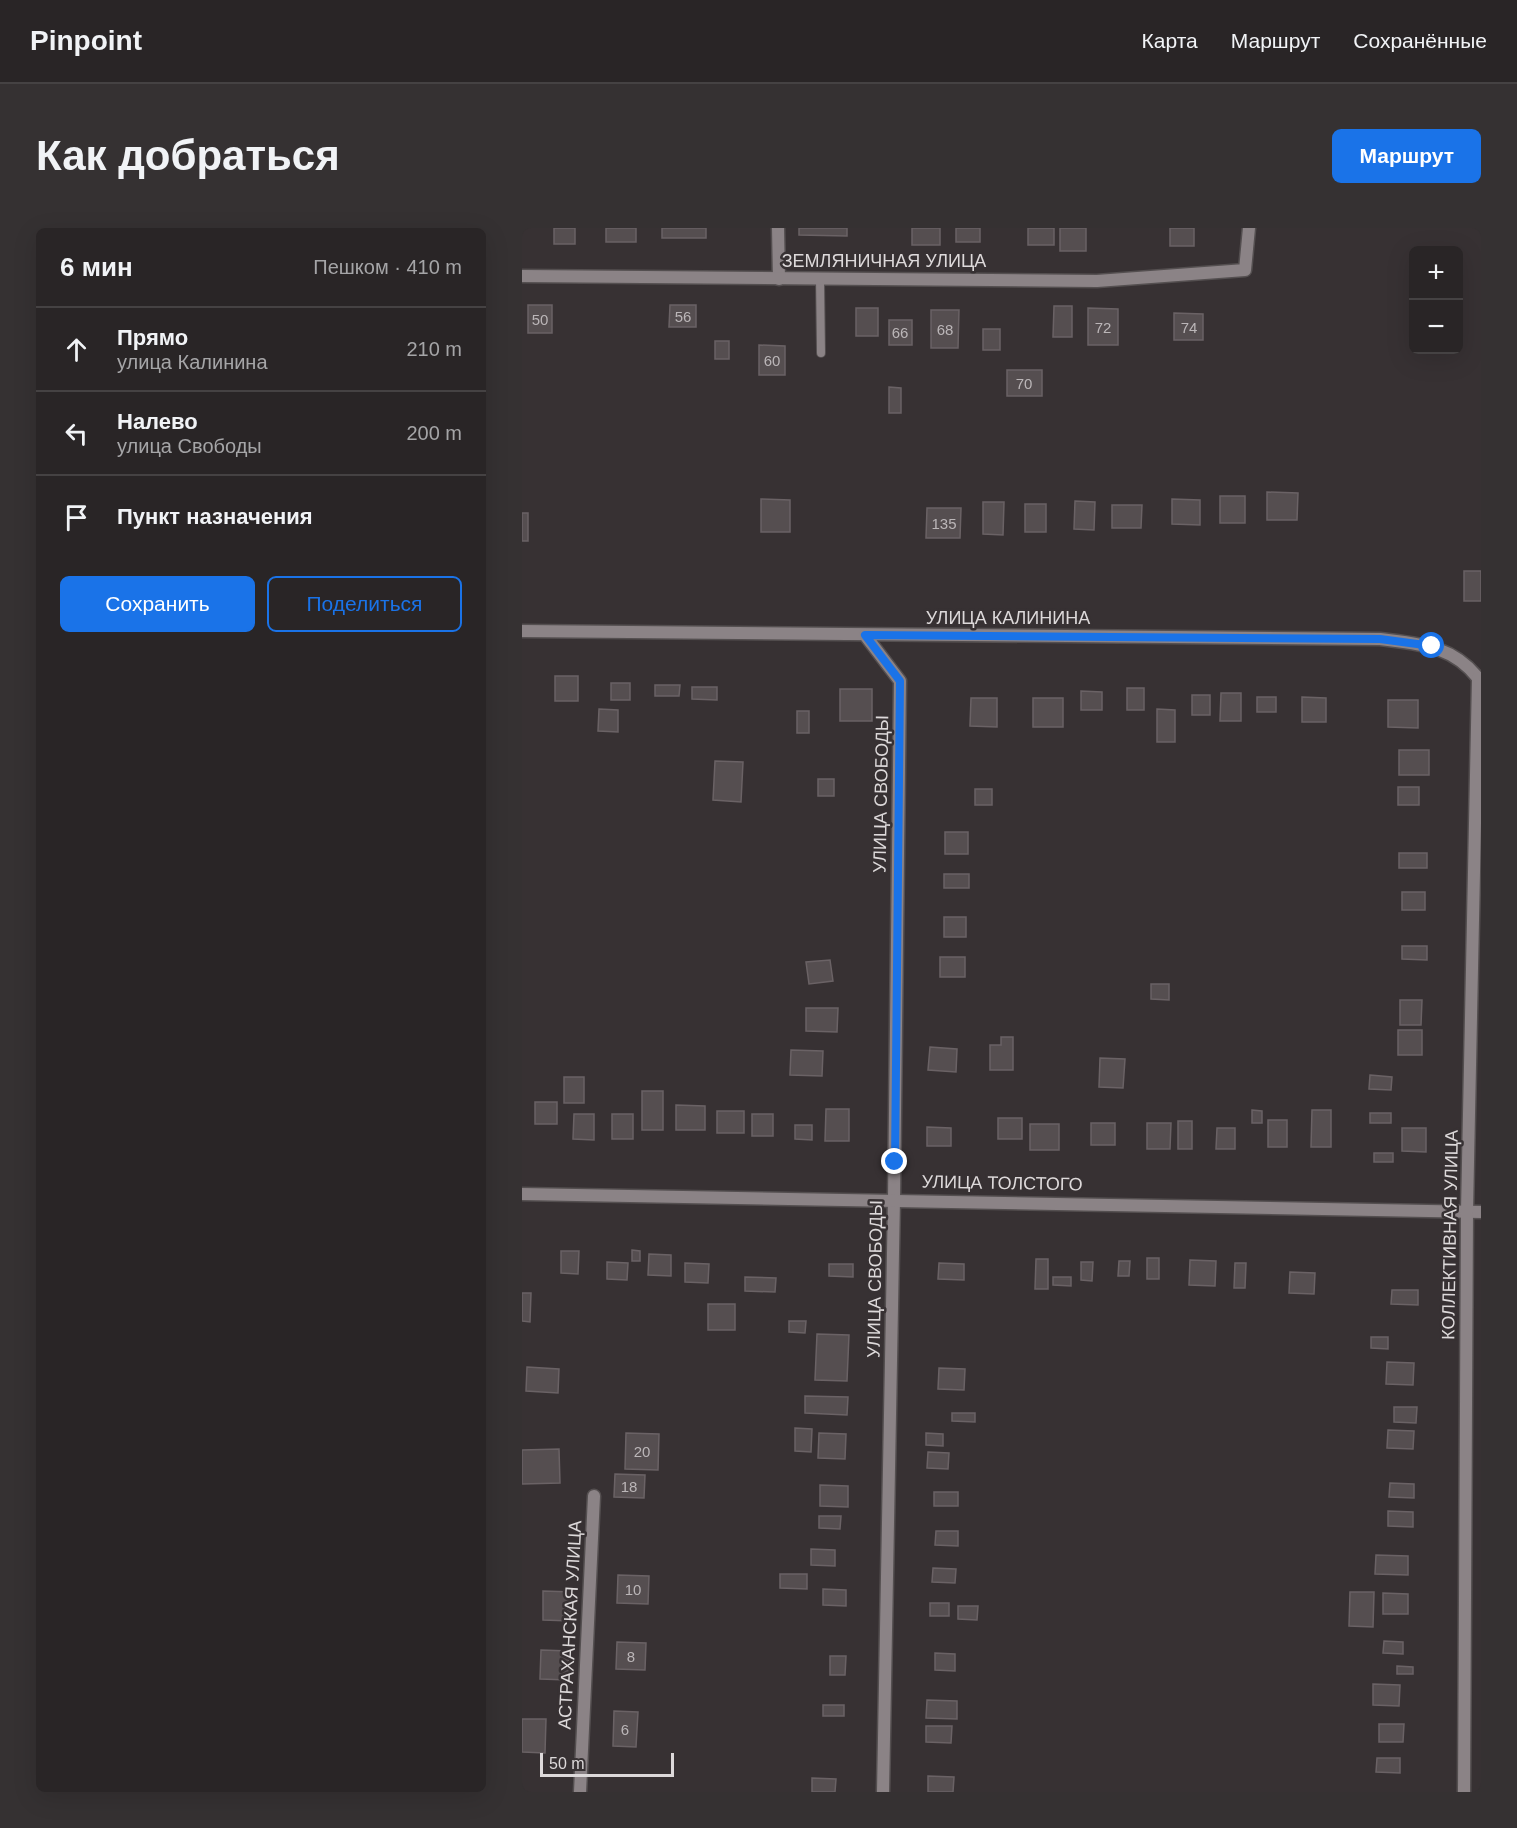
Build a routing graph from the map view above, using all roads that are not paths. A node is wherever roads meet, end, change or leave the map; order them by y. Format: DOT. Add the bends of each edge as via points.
graph roads {
  1 [pos="778,228"];
  2 [pos="1249,228"];
  3 [pos="522,276"];
  4 [pos="779,279"];
  5 [pos="820,279"];
  6 [pos="821,353"];
  7 [pos="522,631"];
  8 [pos="865,635"];
  9 [pos="1480,678"];
  10 [pos="522,1194"];
  11 [pos="894,1199"];
  12 [pos="1467,1211"];
  13 [pos="1481,1212"];
  14 [pos="594,1496"];
  15 [pos="580,1792"];
  16 [pos="882,1792"];
  17 [pos="1464,1792"];
  1 -- 4 [label="street"];
  2 -- 5 [label="street, ЗЕМЛЯНИЧНАЯ УЛИЦА" via="1245,270 1097,281"];
  3 -- 4 [label="street, ЗЕМЛЯНИЧНАЯ УЛИЦА"];
  4 -- 5 [label="street, ЗЕМЛЯНИЧНАЯ УЛИЦА"];
  5 -- 6 [label="lane"];
  7 -- 8 [label="street, УЛИЦА КАЛИНИНА"];
  8 -- 9 [label="street, УЛИЦА КАЛИНИНА" via="1380,639 1432,646 1466,662"];
  8 -- 11 [label="street, УЛИЦА СВОБОДЫ" via="900,681"];
  9 -- 12 [label="street, КОЛЛЕКТИВНАЯ УЛИЦА"];
  10 -- 11 [label="street, УЛИЦА ТОЛСТОГО"];
  11 -- 12 [label="street, УЛИЦА ТОЛСТОГО"];
  11 -- 16 [label="street, УЛИЦА СВОБОДЫ"];
  12 -- 13 [label="street, УЛИЦА ТОЛСТОГО"];
  12 -- 17 [label="street, КОЛЛЕКТИВНАЯ УЛИЦА"];
  14 -- 15 [label="street, АСТРАХАНСКАЯ УЛИЦА"];
}
